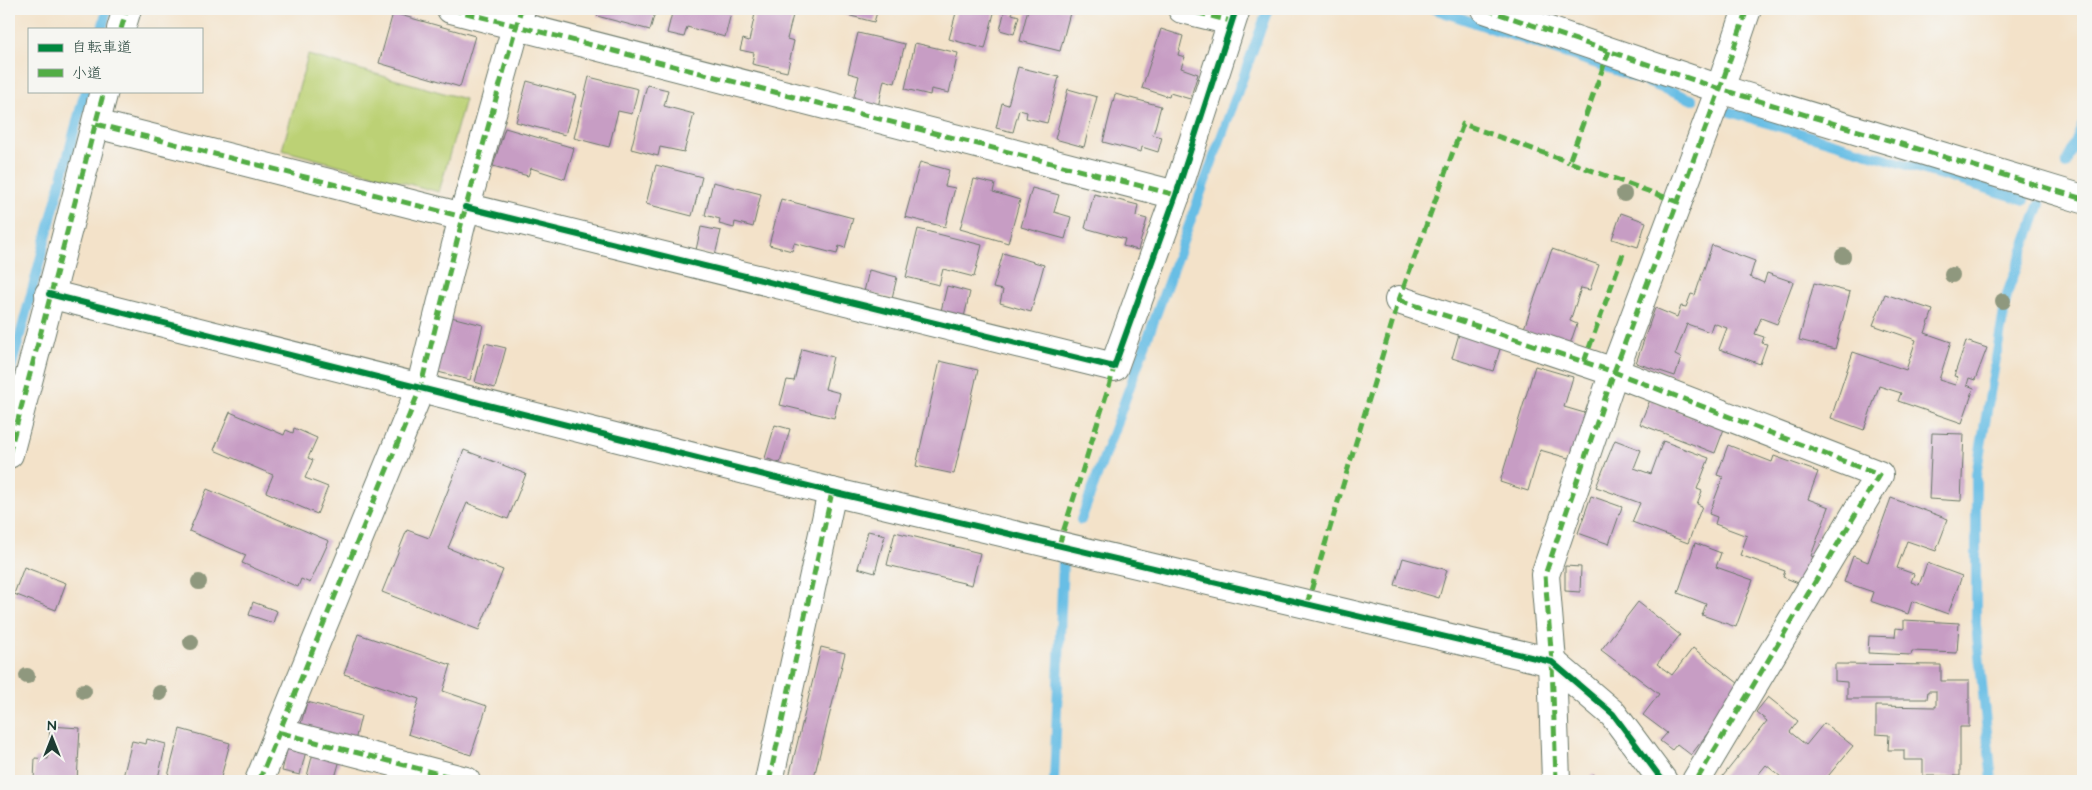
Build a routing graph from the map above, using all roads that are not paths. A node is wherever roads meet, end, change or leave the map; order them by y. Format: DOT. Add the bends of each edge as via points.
graph roads {
  1 [pos="127,9"];
  2 [pos="451,9"];
  3 [pos="1182,9"];
  4 [pos="1484,9"];
  5 [pos="1747,9"];
  6 [pos="1234,15"];
  7 [pos="519,18"];
  8 [pos="121,28"];
  9 [pos="1720,89"];
  10 [pos="104,92"];
  11 [pos="96,124"];
  12 [pos="1176,195"];
  13 [pos="2083,199"];
  14 [pos="464,212"];
  15 [pos="49,294"];
  16 [pos="1399,300"];
  17 [pos="1614,372"];
  18 [pos="420,389"];
  19 [pos="9,454"];
  20 [pos="832,492"];
  21 [pos="1552,662"];
  22 [pos="281,733"];
  23 [pos="259,781"];
  24 [pos="466,781"];
  25 [pos="769,781"];
  26 [pos="1556,781"];
  27 [pos="1664,781"];
  28 [pos="1696,781"];
  1 -- 8 [label="street"];
  2 -- 7 [label="street"];
  3 -- 6 [label="street"];
  4 -- 9 [label="street"];
  5 -- 9 [label="street"];
  6 -- 12 [label="street"];
  7 -- 12 [label="street"];
  7 -- 14 [label="street"];
  9 -- 13 [label="street"];
  9 -- 17 [label="street"];
  10 -- 11 [label="street"];
  11 -- 14 [label="street"];
  11 -- 15 [label="street"];
  12 -- 14 [label="street" via="1114,368"];
  14 -- 18 [label="street"];
  15 -- 18 [label="street"];
  15 -- 19 [label="street"];
  16 -- 17 [label="street"];
  17 -- 21 [label="street" via="1545,575"];
  17 -- 28 [label="street" via="1879,475"];
  18 -- 20 [label="street"];
  18 -- 22 [label="street"];
  20 -- 21 [label="street"];
  20 -- 25 [label="street"];
  21 -- 26 [label="street"];
  21 -- 27 [label="street" via="1613,714"];
  22 -- 23 [label="street"];
  22 -- 24 [label="street"];
}
